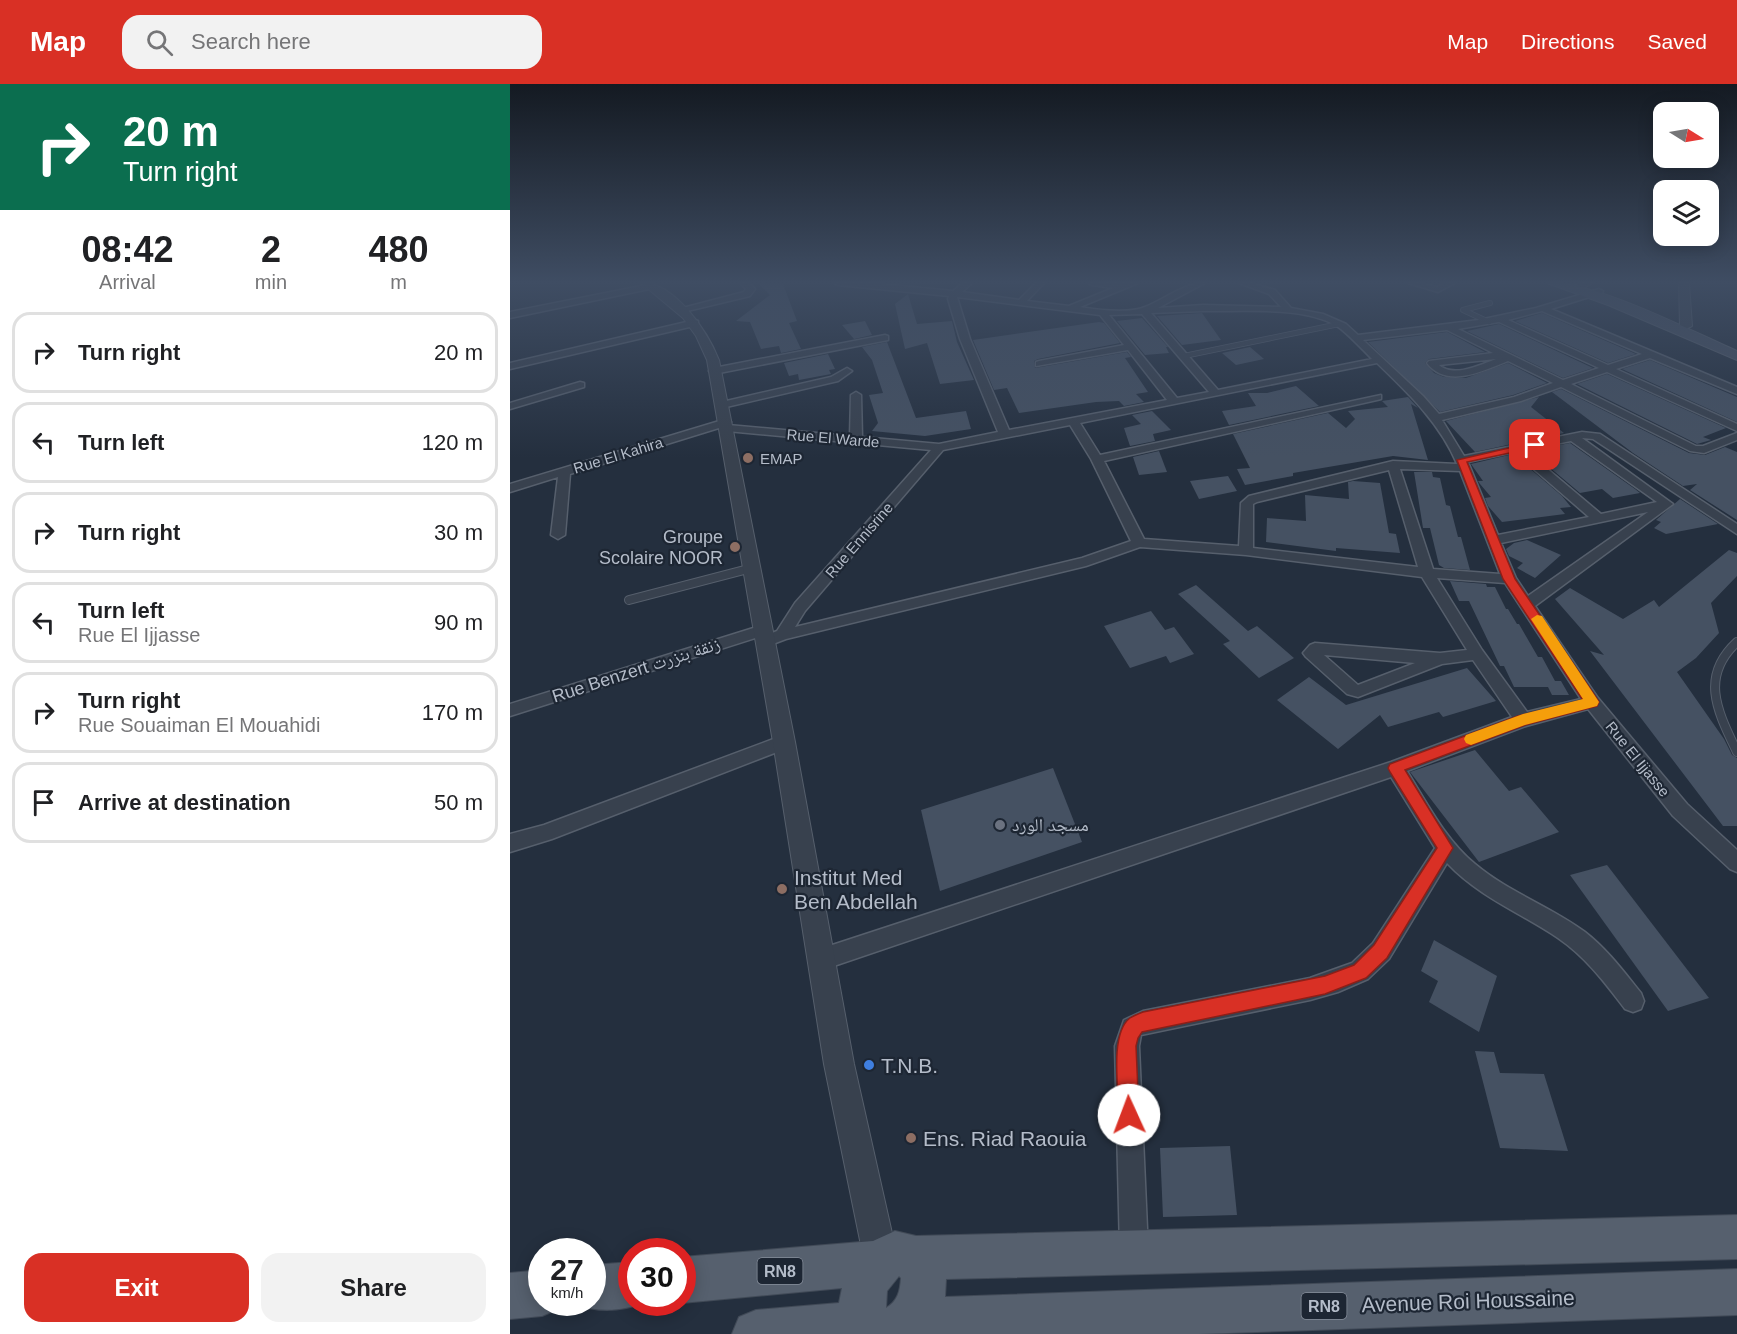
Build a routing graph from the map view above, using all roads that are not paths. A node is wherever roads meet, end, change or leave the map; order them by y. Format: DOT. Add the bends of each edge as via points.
graph roads {
  1 [pos="597,341"];
  2 [pos="705,341"];
  3 [pos="868,341"];
  4 [pos="966,341"];
  5 [pos="1125,341"];
  6 [pos="1171,341"];
  7 [pos="1255,341"];
  8 [pos="1359,341"];
  9 [pos="1476,341"];
  10 [pos="1548,341"];
  11 [pos="1621,341"];
  12 [pos="1704,341"];
  13 [pos="1722,341"];
  14 [pos="1129,347"];
  15 [pos="1737,348"];
  16 [pos="1651,354"];
  17 [pos="1184,356"];
  18 [pos="1506,356"];
  19 [pos="1737,356"];
  20 [pos="1379,360"];
  21 [pos="1039,364"];
  22 [pos="510,366"];
  23 [pos="1608,369"];
  24 [pos="714,371"];
  25 [pos="847,371"];
  26 [pos="1563,384"];
  27 [pos="580,385"];
  28 [pos="1737,391"];
  29 [pos="1216,394"];
  30 [pos="856,395"];
  31 [pos="1377,397"];
  32 [pos="1174,402"];
  33 [pos="510,406"];
  34 [pos="725,418"];
  35 [pos="1436,418"];
  36 [pos="1074,422"];
  37 [pos="1737,429"];
  38 [pos="1005,435"];
  39 [pos="1737,436"];
  40 [pos="1573,437"];
  41 [pos="856,441"];
  42 [pos="1724,441"];
  43 [pos="939,447"];
  44 [pos="1516,448"];
  45 [pos="1737,448"];
  46 [pos="1097,459"];
  47 [pos="1463,464"];
  48 [pos="1393,465"];
  49 [pos="564,472"];
  50 [pos="510,488"];
  51 [pos="1690,501"];
  52 [pos="1667,504"];
  53 [pos="1599,519"];
  54 [pos="1737,531"];
  55 [pos="558,535"];
  56 [pos="1495,540"];
  57 [pos="1139,543"];
  58 [pos="1246,551"];
  59 [pos="752,568"];
  60 [pos="1427,573"];
  61 [pos="1509,579"];
  62 [pos="628,600"];
  63 [pos="1527,604"];
  64 [pos="770,635"];
  65 [pos="1737,642"];
  66 [pos="1477,654"];
  67 [pos="1440,659"];
  68 [pos="1592,702"];
  69 [pos="510,710"];
  70 [pos="1523,720"];
  71 [pos="784,742"];
  72 [pos="1737,752"];
  73 [pos="1395,768"];
  74 [pos="510,843"];
  75 [pos="1446,848"];
  76 [pos="1737,863"];
  77 [pos="822,959"];
  78 [pos="1633,1001"];
  79 [pos="1737,1237"];
  80 [pos="1134,1253"];
  81 [pos="891,1260"];
  82 [pos="696,1279"];
  83 [pos="1737,1292"];
  84 [pos="528,1294"];
  85 [pos="510,1296"];
  86 [pos="897,1327"];
  87 [pos="757,1334"];
  1 -- 22 [label="street"];
  2 -- 24 [label="street"];
  3 -- 24 [label="street"];
  4 -- 38 [label="street"];
  5 -- 14 [label="street"];
  6 -- 17 [label="street"];
  7 -- 17 [label="lane"];
  8 -- 20 [label="street, Rue El Ijjasse"];
  9 -- 18 [label="street"];
  10 -- 23 [label="street"];
  11 -- 16 [label="street"];
  12 -- 19 [label="main road"];
  13 -- 15 [label="main road"];
  14 -- 21 [label="street"];
  14 -- 32 [label="street"];
  16 -- 23 [label="street"];
  16 -- 28 [label="street"];
  17 -- 29 [label="street"];
  18 -- 18 [label="street" via="1432,363 1440,372 1452,374 1480,369"];
  18 -- 26 [label="street"];
  20 -- 29 [label="street, Rue El Warde"];
  20 -- 35 [label="street, Rue El Ijjasse"];
  23 -- 26 [label="street"];
  23 -- 37 [label="street"];
  24 -- 34 [label="street"];
  25 -- 34 [label="street, Rue El Kahira"];
  26 -- 35 [label="street"];
  26 -- 42 [label="street" via="1700,450"];
  27 -- 33 [label="street"];
  29 -- 32 [label="street, Rue El Warde"];
  30 -- 41 [label="street"];
  31 -- 46 [label="street"];
  32 -- 36 [label="street, Rue El Warde"];
  34 -- 41 [label="street, Rue El Warde"];
  34 -- 49 [label="street, Rue El Kahira"];
  34 -- 59 [label="street"];
  35 -- 47 [label="street, Rue El Ijjasse"];
  36 -- 38 [label="street, Rue El Warde"];
  36 -- 46 [label="street"];
  38 -- 43 [label="street, Rue El Warde"];
  39 -- 42 [label="street"];
  40 -- 44 [label="street"];
  40 -- 51 [label="street" via="1596,436"];
  40 -- 52 [label="street"];
  41 -- 43 [label="street, Rue El Warde"];
  42 -- 45 [label="street"];
  43 -- 64 [label="street, Rue Ennisrine" via="800,607"];
  44 -- 47 [label="street"];
  44 -- 53 [label="street"];
  46 -- 57 [label="street"];
  47 -- 48 [label="street"];
  47 -- 56 [label="street, Rue El Ijjasse"];
  48 -- 58 [label="street" via="1253,499 1247,503"];
  48 -- 60 [label="street"];
  49 -- 50 [label="street, Rue El Kahira"];
  49 -- 55 [label="street"];
  51 -- 52 [label="street"];
  51 -- 54 [label="street"];
  52 -- 53 [label="street"];
  52 -- 63 [label="street"];
  53 -- 56 [label="street"];
  56 -- 61 [label="street, Rue El Ijjasse"];
  57 -- 58 [label="street"];
  57 -- 64 [label="street, Rue Benzert زنقة بنزرت" via="1086,562"];
  58 -- 60 [label="street"];
  59 -- 62 [label="lane"];
  59 -- 64 [label="street"];
  60 -- 61 [label="street"];
  60 -- 66 [label="street"];
  61 -- 63 [label="street, Rue El Ijjasse"];
  63 -- 68 [label="street, Rue El Ijjasse"];
  64 -- 69 [label="street, Rue Benzert زنقة بنزرت"];
  64 -- 71 [label="street"];
  65 -- 72 [label="lane" via="1721,660 1713,694"];
  66 -- 67 [label="street"];
  66 -- 70 [label="street"];
  67 -- 67 [label="street" via="1315,649 1311,653 1358,691"];
  68 -- 70 [label="street"];
  68 -- 76 [label="street, Rue El Ijjasse" via="1680,810"];
  70 -- 73 [label="street"];
  71 -- 74 [label="street"];
  71 -- 77 [label="street"];
  73 -- 75 [label="street"];
  73 -- 77 [label="street"];
  75 -- 78 [label="street" via="1483,883 1577,939"];
  75 -- 80 [label="street" via="1381,951 1360,971 1310,989 1143,1022 1132,1028 1127,1046"];
  77 -- 81 [label="street" via="839,1064"];
  79 -- 80 [label="main road, RN8"];
  80 -- 81 [label="main road, RN8"];
  81 -- 82 [label="main road, RN8"];
  81 -- 86 [label="main road" via="867,1279 862,1298 863,1308"];
  83 -- 86 [label="main road, Avenue Roi Houssaine / RN8"];
  84 -- 85 [label="main road"];
  86 -- 87 [label="main road, Avenue Roi Houssaine / RN8"];
}
